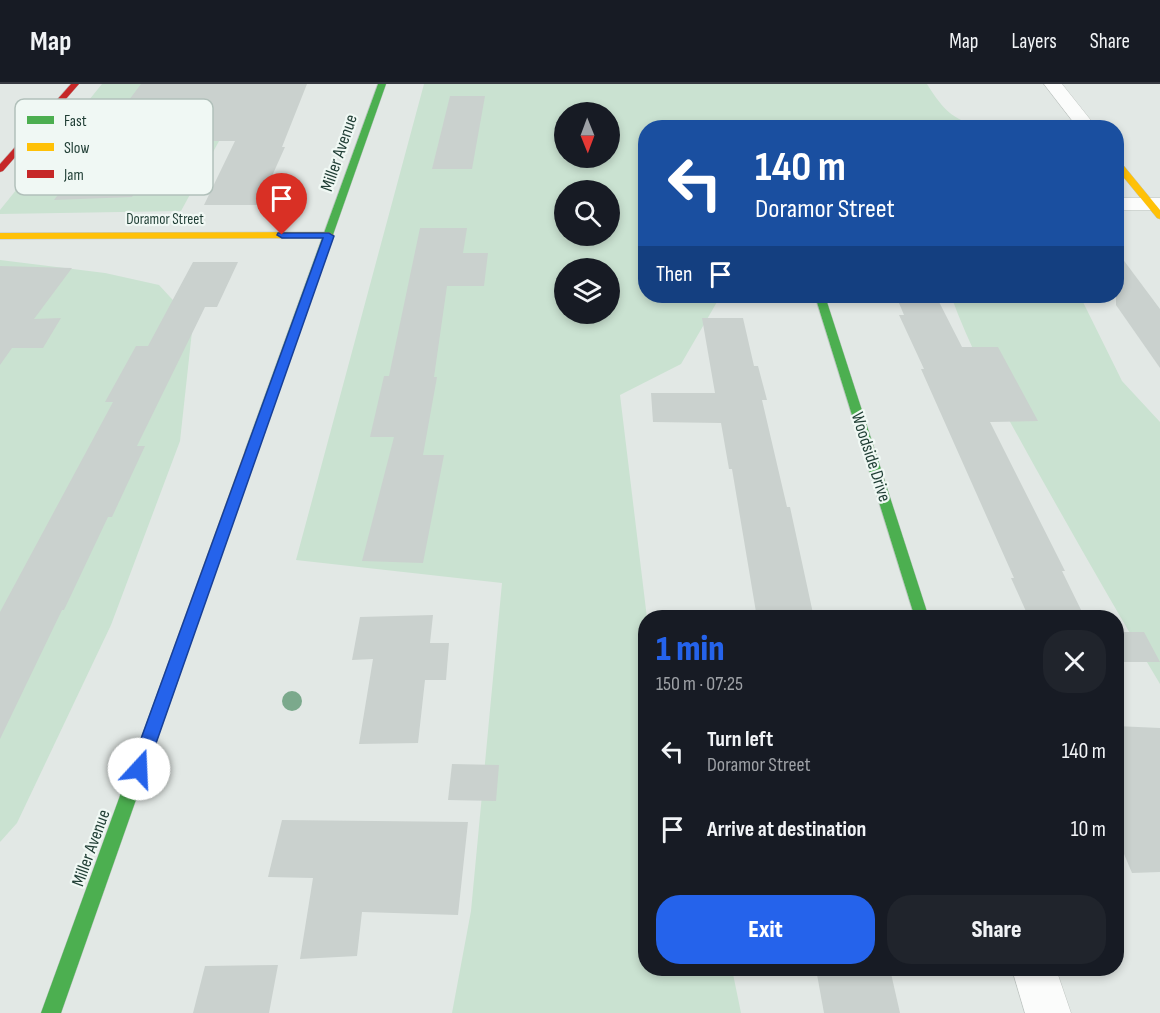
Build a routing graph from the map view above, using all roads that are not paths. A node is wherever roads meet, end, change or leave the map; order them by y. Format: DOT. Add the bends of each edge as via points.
graph roads {
  1 [pos="75,84"];
  2 [pos="382,84"];
  3 [pos="1053,84"];
  4 [pos="62,99"];
  5 [pos="1082,120"];
  6 [pos="15,153"];
  7 [pos="0,170"];
  8 [pos="1124,171"];
  9 [pos="1124,205"];
  10 [pos="1157,208"];
  11 [pos="0,236"];
  12 [pos="329,236"];
  13 [pos="822,303"];
  14 [pos="919,610"];
  15 [pos="1036,976"];
  16 [pos="51,1013"];
  17 [pos="1048,1013"];
  1 -- 4 [label="street"];
  2 -- 12 [label="street, Miller Avenue"];
  3 -- 5 [label="street"];
  6 -- 7 [label="street"];
  8 -- 10 [label="street"];
  9 -- 10 [label="street"];
  11 -- 12 [label="street, Doramor Street"];
  12 -- 16 [label="street, Miller Avenue"];
  13 -- 14 [label="street, Woodside Drive"];
  15 -- 17 [label="street"];
}
